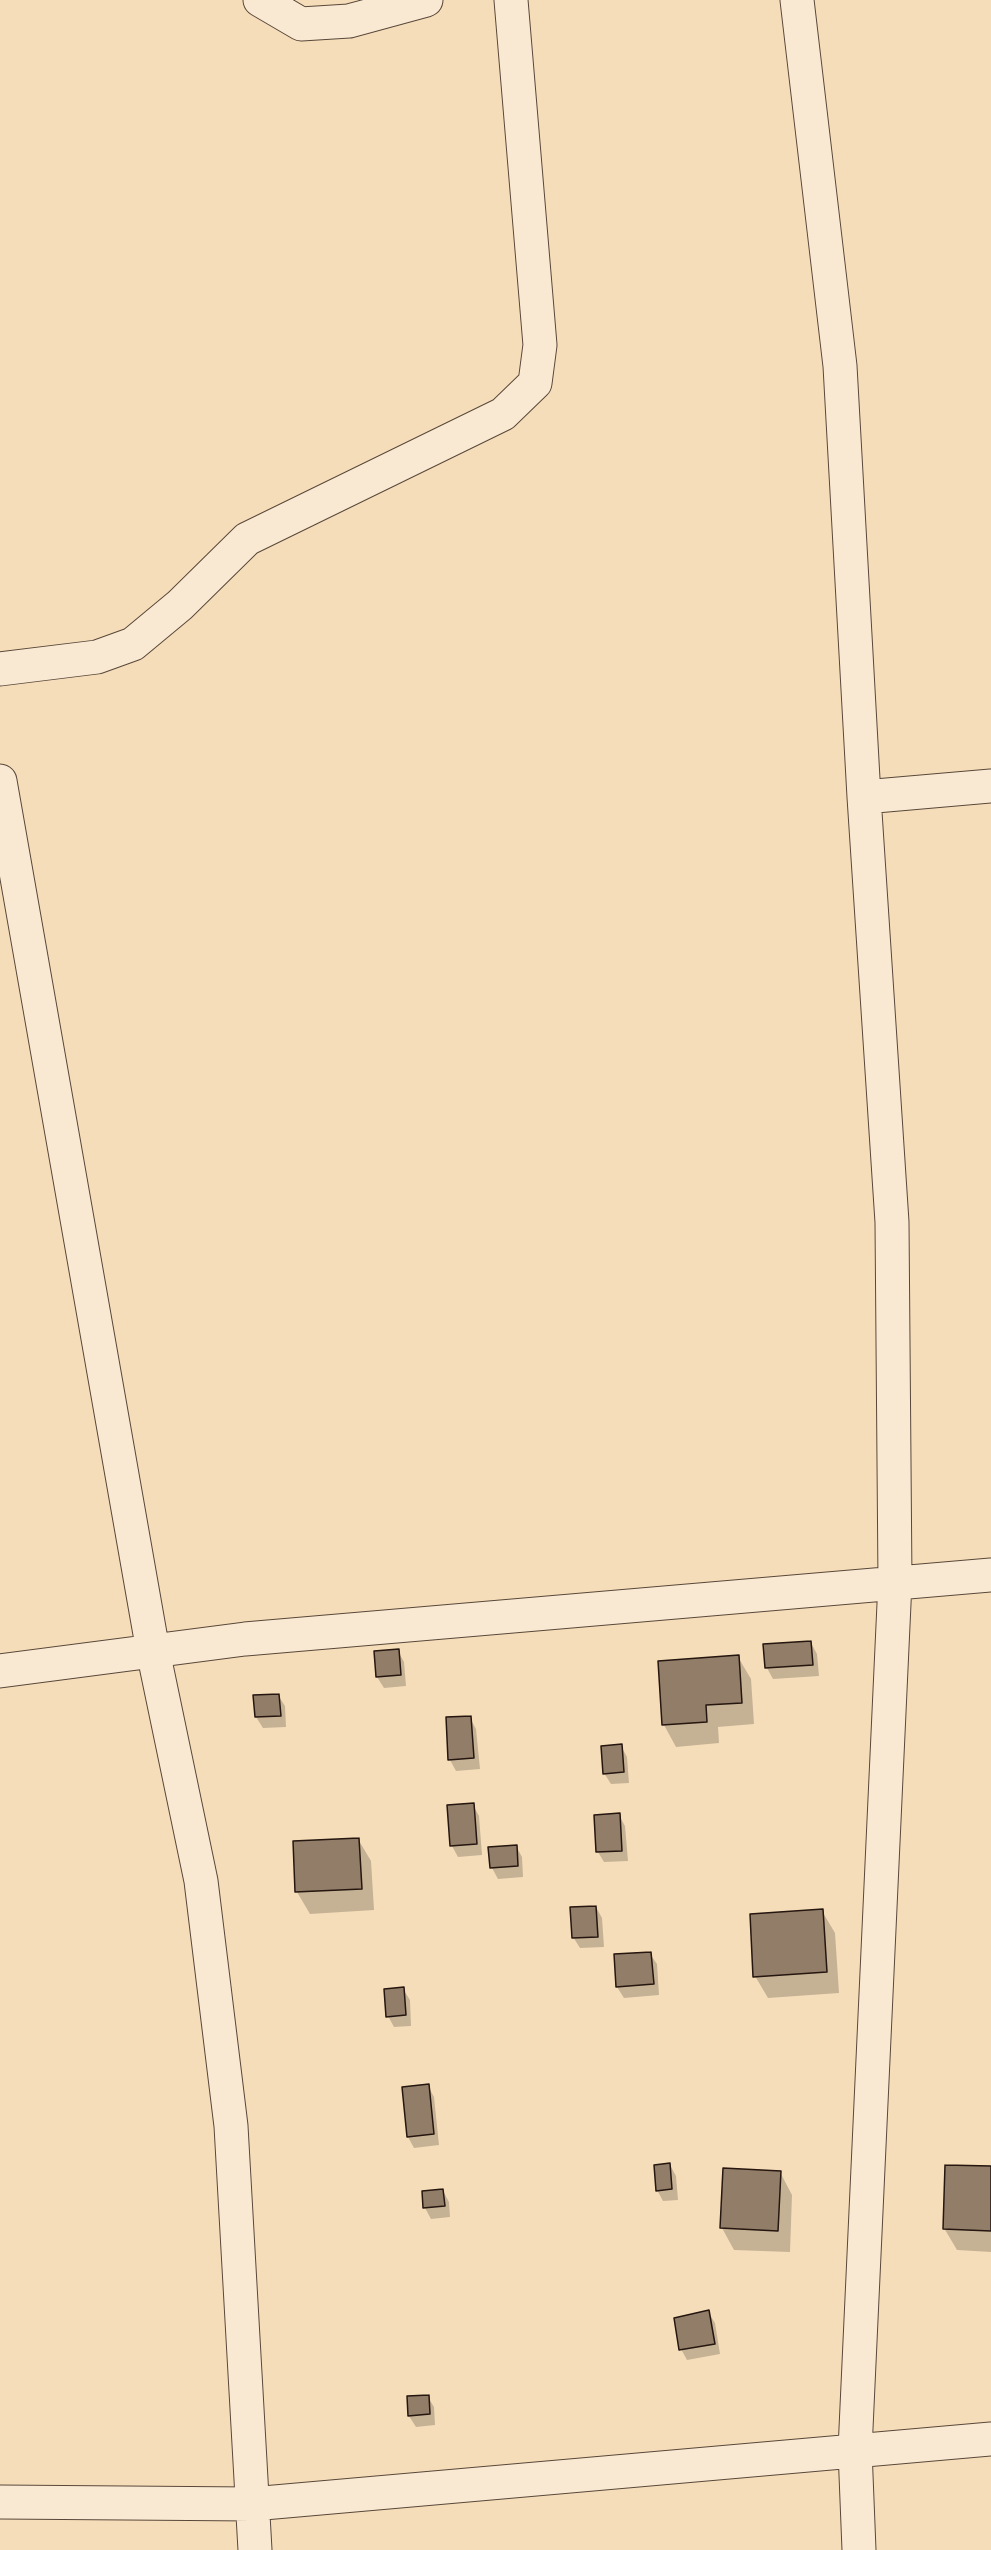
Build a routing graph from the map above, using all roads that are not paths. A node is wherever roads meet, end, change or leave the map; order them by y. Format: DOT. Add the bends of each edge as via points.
graph roads {
  1 [pos="260,0"];
  2 [pos="426,0"];
  3 [pos="511,0"];
  4 [pos="797,0"];
  5 [pos="0,669"];
  6 [pos="0,781"];
  7 [pos="991,786"];
  8 [pos="864,797"];
  9 [pos="991,1575"];
  10 [pos="895,1582"];
  11 [pos="153,1651"];
  12 [pos="0,1671"];
  13 [pos="991,2439"];
  14 [pos="855,2450"];
  15 [pos="0,2502"];
  16 [pos="252,2504"];
  17 [pos="255,2550"];
  18 [pos="859,2550"];
  1 -- 2 [label="street" via="300,24 349,21"];
  3 -- 5 [label="street" via="540,345 535,383 502,414 247,539 180,605 133,644 97,657"];
  4 -- 8 [label="street" via="840,366"];
  6 -- 11 [label="street"];
  7 -- 8 [label="street"];
  8 -- 10 [label="street" via="892,1222"];
  9 -- 10 [label="street"];
  10 -- 11 [label="street" via="244,1639"];
  10 -- 14 [label="street"];
  11 -- 12 [label="street"];
  11 -- 16 [label="street" via="201,1881 230,2114"];
  13 -- 14 [label="street"];
  14 -- 16 [label="street"];
  14 -- 18 [label="street"];
  15 -- 16 [label="street"];
  16 -- 17 [label="street"];
}
